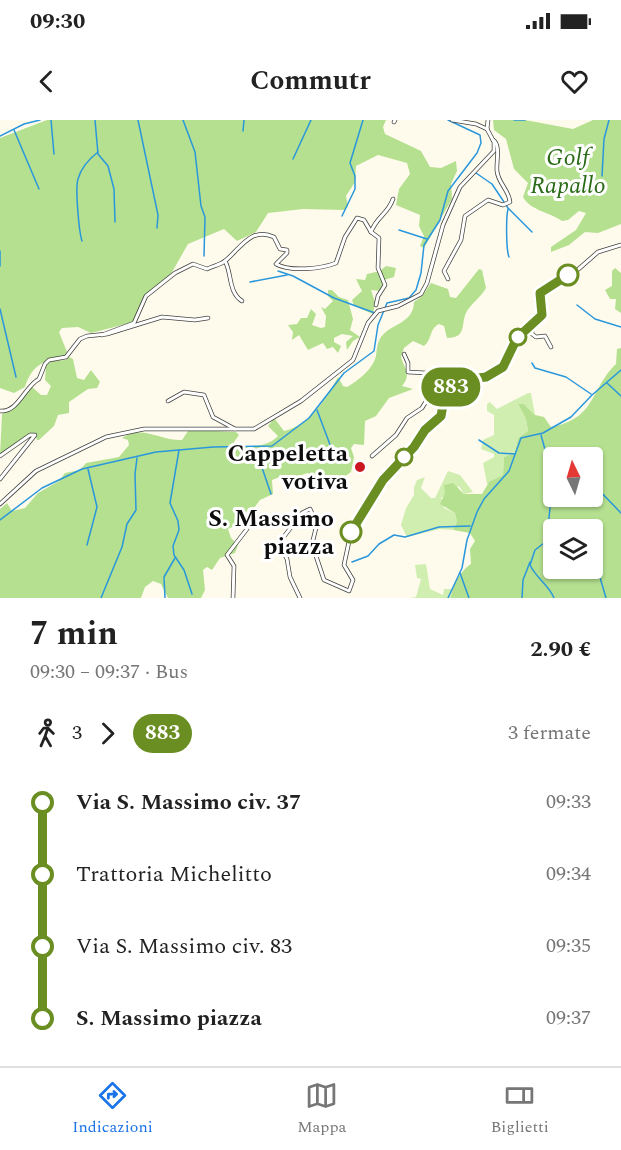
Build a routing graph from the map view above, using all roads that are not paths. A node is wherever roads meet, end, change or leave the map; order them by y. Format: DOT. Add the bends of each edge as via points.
graph roads {
  1 [pos="452,120"];
  2 [pos="488,120"];
  3 [pos="488,129"];
  4 [pos="493,140"];
  5 [pos="393,200"];
  6 [pos="371,232"];
  7 [pos="621,244"];
  8 [pos="225,261"];
  9 [pos="448,279"];
  10 [pos="242,301"];
  11 [pos="376,305"];
  12 [pos="208,318"];
  13 [pos="532,326"];
  14 [pos="102,335"];
  15 [pos="551,347"];
  16 [pos="404,354"];
  17 [pos="458,376"];
  18 [pos="441,383"];
  19 [pos="445,394"];
  20 [pos="168,400"];
  21 [pos="0,411"];
  22 [pos="240,431"];
  23 [pos="0,456"];
  24 [pos="372,456"];
  25 [pos="0,479"];
  26 [pos="0,504"];
  27 [pos="247,529"];
  28 [pos="232,598"];
  29 [pos="300,598"];
  1 -- 3 [label="street"];
  2 -- 3 [label="street"];
  3 -- 4 [label="street"];
  4 -- 9 [label="street" via="498,146 499,179 510,202 503,205 488,200 465,216 461,240 444,271"];
  4 -- 22 [label="street" via="494,150 460,188 443,225 421,294 383,309 368,323 356,356 301,401 263,426"];
  5 -- 6 [label="street" via="374,221"];
  6 -- 8 [label="street" via="362,218 357,218 345,237 339,258 330,265 296,269 279,266 277,261 287,250 280,249 274,237 262,234 243,241"];
  6 -- 11 [label="street" via="379,238 378,268 385,285"];
  7 -- 13 [label="street" via="598,252 574,273 543,289 539,297 542,315"];
  8 -- 10 [label="street" via="232,275 232,287"];
  8 -- 14 [label="street" via="207,269 193,264 180,270 146,296 134,323"];
  12 -- 14 [label="street" via="162,317"];
  13 -- 15 [label="street" via="532,333 545,336"];
  13 -- 19 [label="street" via="517,338 503,367 486,377 455,384"];
  14 -- 21 [label="street" via="80,339 66,357 49,360 39,379 14,406"];
  16 -- 18 [label="street" via="408,372 426,373"];
  17 -- 18 [label="street"];
  18 -- 19 [label="street" via="445,384"];
  18 -- 24 [label="street" via="422,408 407,418 396,435"];
  19 -- 29 [label="street" via="439,418 383,480 354,524 344,565 353,580 349,591 324,580 312,544 317,524 308,508 279,543"];
  20 -- 22 [label="street" via="184,392 204,395 213,417"];
  22 -- 26 [label="street" via="144,429 105,437 36,471"];
  23 -- 25 [label="street" via="35,435"];
  27 -- 28 [label="street" via="227,555 234,566"];
}
